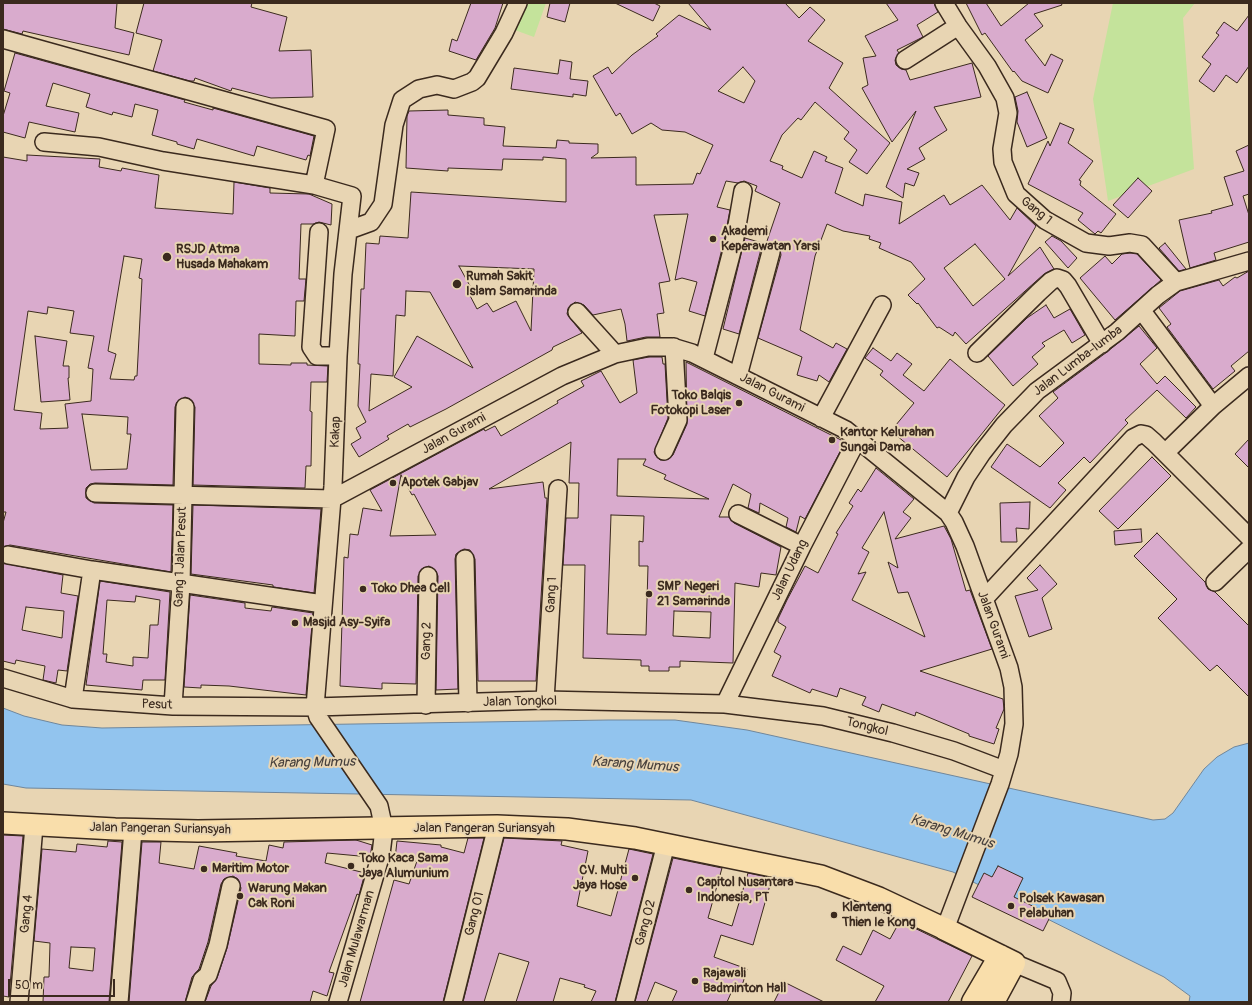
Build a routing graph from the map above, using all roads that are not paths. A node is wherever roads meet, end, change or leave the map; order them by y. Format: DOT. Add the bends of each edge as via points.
graph roads {
  1 [pos="518,3"];
  2 [pos="944,3"];
  3 [pos="958,26"];
  4 [pos="3,38"];
  5 [pos="905,60"];
  6 [pos="44,142"];
  7 [pos="314,185"];
  8 [pos="742,191"];
  9 [pos="349,230"];
  10 [pos="319,232"];
  11 [pos="771,252"];
  12 [pos="1247,265"];
  13 [pos="1176,282"];
  14 [pos="882,305"];
  15 [pos="1142,311"];
  16 [pos="577,312"];
  17 [pos="1102,344"];
  18 [pos="674,347"];
  19 [pos="978,353"];
  20 [pos="614,354"];
  21 [pos="338,356"];
  22 [pos="704,358"];
  23 [pos="738,376"];
  24 [pos="1249,376"];
  25 [pos="1213,406"];
  26 [pos="185,407"];
  27 [pos="821,418"];
  28 [pos="858,438"];
  29 [pos="664,451"];
  30 [pos="1165,453"];
  31 [pos="558,489"];
  32 [pos="95,493"];
  33 [pos="183,495"];
  34 [pos="332,499"];
  35 [pos="948,513"];
  36 [pos="738,514"];
  37 [pos="1249,537"];
  38 [pos="802,546"];
  39 [pos="1249,549"];
  40 [pos="8,555"];
  41 [pos="465,559"];
  42 [pos="92,570"];
  43 [pos="428,576"];
  44 [pos="1215,582"];
  45 [pos="181,584"];
  46 [pos="984,599"];
  47 [pos="323,604"];
  48 [pos="3,678"];
  49 [pos="73,699"];
  50 [pos="545,700"];
  51 [pos="468,703"];
  52 [pos="725,704"];
  53 [pos="426,705"];
  54 [pos="173,706"];
  55 [pos="317,713"];
  56 [pos="1002,777"];
  57 [pos="3,823"];
  58 [pos="34,826"];
  59 [pos="497,826"];
  60 [pos="384,829"];
  61 [pos="133,830"];
  62 [pos="666,844"];
  63 [pos="231,886"];
  64 [pos="945,929"];
  65 [pos="1007,960"];
  66 [pos="19,1002"];
  67 [pos="119,1002"];
  68 [pos="195,1002"];
  69 [pos="338,1002"];
  70 [pos="453,1002"];
  71 [pos="625,1002"];
  72 [pos="973,1002"];
  73 [pos="993,1002"];
  74 [pos="1061,1002"];
  1 -- 9 [label="street" via="504,33 477,78 454,89 437,85 419,89 402,100 394,125 383,204 371,222"];
  2 -- 3 [label="street, Gang 1"];
  3 -- 5 [label="street"];
  3 -- 13 [label="street, Gang 1" via="987,66 1004,98 1008,113 1002,149 1003,162 1016,194 1045,220 1086,243 1109,246 1130,242 1142,245"];
  4 -- 7 [label="street" via="326,129"];
  6 -- 7 [label="street" via="99,147 163,161"];
  7 -- 9 [label="street, Kakap" via="352,196"];
  8 -- 22 [label="street" via="734,243"];
  9 -- 21 [label="street, Kakap" via="343,274"];
  10 -- 21 [label="street" via="311,347 317,356"];
  11 -- 23 [label="street"];
  12 -- 13 [label="street, Jalan Lumba-lumba"];
  13 -- 15 [label="street, Jalan Lumba-lumba"];
  14 -- 27 [label="street"];
  15 -- 17 [label="street, Jalan Lumba-lumba"];
  15 -- 25 [label="street"];
  16 -- 20 [label="street"];
  17 -- 19 [label="street" via="1068,286 1057,278 1038,293"];
  17 -- 35 [label="street, Jalan Lumba-lumba" via="1054,377 1022,404 982,452"];
  18 -- 20 [label="street, Jalan Gurami" via="648,347"];
  18 -- 22 [label="street, Jalan Gurami"];
  18 -- 29 [label="street" via="678,420"];
  20 -- 34 [label="street, Jalan Gurami" via="549,382"];
  21 -- 34 [label="street, Kakap"];
  22 -- 23 [label="street, Jalan Gurami"];
  23 -- 27 [label="street, Jalan Gurami"];
  24 -- 25 [label="street"];
  25 -- 30 [label="street"];
  26 -- 33 [label="street, Gang 1 Jalan Pesut"];
  27 -- 28 [label="street, Jalan Gurami"];
  28 -- 35 [label="street, Jalan Gurami"];
  28 -- 38 [label="street, Jalan Udang"];
  30 -- 37 [label="street"];
  30 -- 46 [label="street" via="1146,435 1136,435"];
  31 -- 50 [label="street, Gang 1"];
  32 -- 33 [label="street"];
  33 -- 34 [label="street"];
  33 -- 45 [label="street, Gang 1 Jalan Pesut"];
  34 -- 47 [label="street, Kakap"];
  35 -- 46 [label="street, Jalan Gurami" via="962,536"];
  36 -- 38 [label="street"];
  38 -- 52 [label="street, Jalan Udang"];
  39 -- 44 [label="street"];
  40 -- 42 [label="street"];
  41 -- 51 [label="street"];
  42 -- 45 [label="street"];
  42 -- 49 [label="street"];
  43 -- 53 [label="street, Gang 2"];
  45 -- 47 [label="street"];
  45 -- 54 [label="street, Gang 1 Jalan Pesut"];
  46 -- 56 [label="street, Jalan Gurami" via="1009,668 1014,695 1014,724"];
  47 -- 55 [label="street, Kakap"];
  48 -- 49 [label="street, Pesut"];
  49 -- 54 [label="street, Pesut"];
  50 -- 51 [label="street, Jalan Tongkol"];
  50 -- 52 [label="street, Jalan Tongkol"];
  51 -- 53 [label="street, Jalan Tongkol"];
  52 -- 56 [label="street, Tongkol" via="823,716 908,738 954,751"];
  53 -- 55 [label="street, Jalan Tongkol"];
  54 -- 55 [label="street, Pesut"];
  55 -- 60 [label="street, Jalan Mulawarman" via="379,806"];
  56 -- 64 [label="street, Jalan Gurami"];
  57 -- 58 [label="main road, Jalan Pangeran Suriansyah"];
  58 -- 61 [label="main road, Jalan Pangeran Suriansyah"];
  58 -- 66 [label="street, Gang 4"];
  59 -- 60 [label="main road, Jalan Pangeran Suriansyah"];
  59 -- 62 [label="main road, Jalan Pangeran Suriansyah" via="567,830"];
  59 -- 70 [label="street, Gang 01"];
  60 -- 61 [label="main road, Jalan Pangeran Suriansyah"];
  60 -- 69 [label="street, Jalan Mulawarman" via="380,854"];
  61 -- 67 [label="street"];
  62 -- 64 [label="main road, Jalan Pangeran Suriansyah" via="821,876 879,898"];
  62 -- 71 [label="street, Gang 02"];
  63 -- 68 [label="street" via="218,945"];
  64 -- 65 [label="highway, Jalan Pangeran Suriansyah"];
  65 -- 72 [label="highway"];
  65 -- 73 [label="highway"];
  65 -- 74 [label="street" via="1057,981 1062,993"];
}
